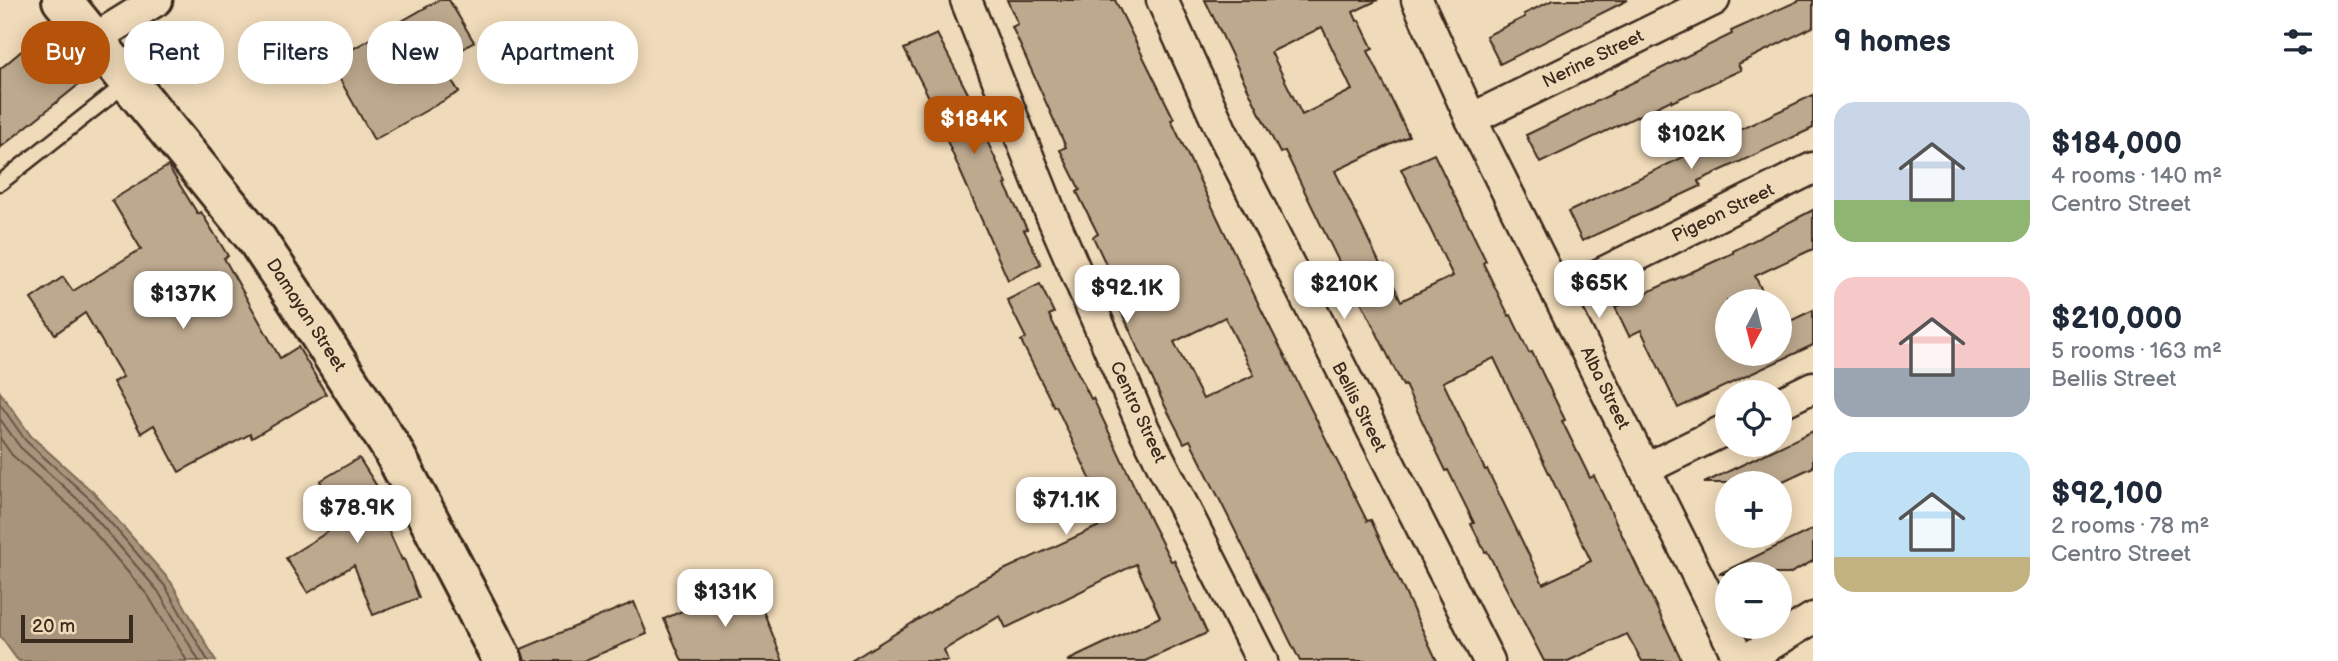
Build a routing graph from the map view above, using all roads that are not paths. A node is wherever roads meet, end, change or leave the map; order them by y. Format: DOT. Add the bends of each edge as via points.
graph roads {
  1 [pos="62,0"];
  2 [pos="157,0"];
  3 [pos="966,0"];
  4 [pos="1161,0"];
  5 [pos="1417,0"];
  6 [pos="1714,0"];
  7 [pos="79,21"];
  8 [pos="110,29"];
  9 [pos="110,59"];
  10 [pos="124,77"];
  11 [pos="125,84"];
  12 [pos="130,84"];
  13 [pos="1471,119"];
  14 [pos="1813,168"];
  15 [pos="0,183"];
  16 [pos="1558,295"];
  17 [pos="1813,387"];
  18 [pos="1792,398"];
  19 [pos="1715,435"];
  20 [pos="1645,469"];
  21 [pos="1813,618"];
  22 [pos="503,661"];
  23 [pos="1262,661"];
  24 [pos="1489,661"];
  25 [pos="1742,661"];
  1 -- 7 [label="street, Damayan Street"];
  2 -- 8 [label="street"];
  3 -- 23 [label="street, Centro Street" via="1051,214 1144,429"];
  4 -- 24 [label="street, Bellis Street" via="1227,142"];
  5 -- 13 [label="street, Alba Street"];
  6 -- 13 [label="street, Nerine Street"];
  9 -- 10 [label="street, Damayan Street"];
  11 -- 15 [label="lane"];
  12 -- 22 [label="street, Damayan Street" via="257,240 299,303 392,449"];
  13 -- 16 [label="street, Alba Street"];
  14 -- 16 [label="street, Pigeon Street"];
  16 -- 20 [label="street, Alba Street"];
  17 -- 18 [label="street"];
  19 -- 20 [label="street"];
  20 -- 25 [label="street, Alba Street"];
  21 -- 25 [label="street"];
}
